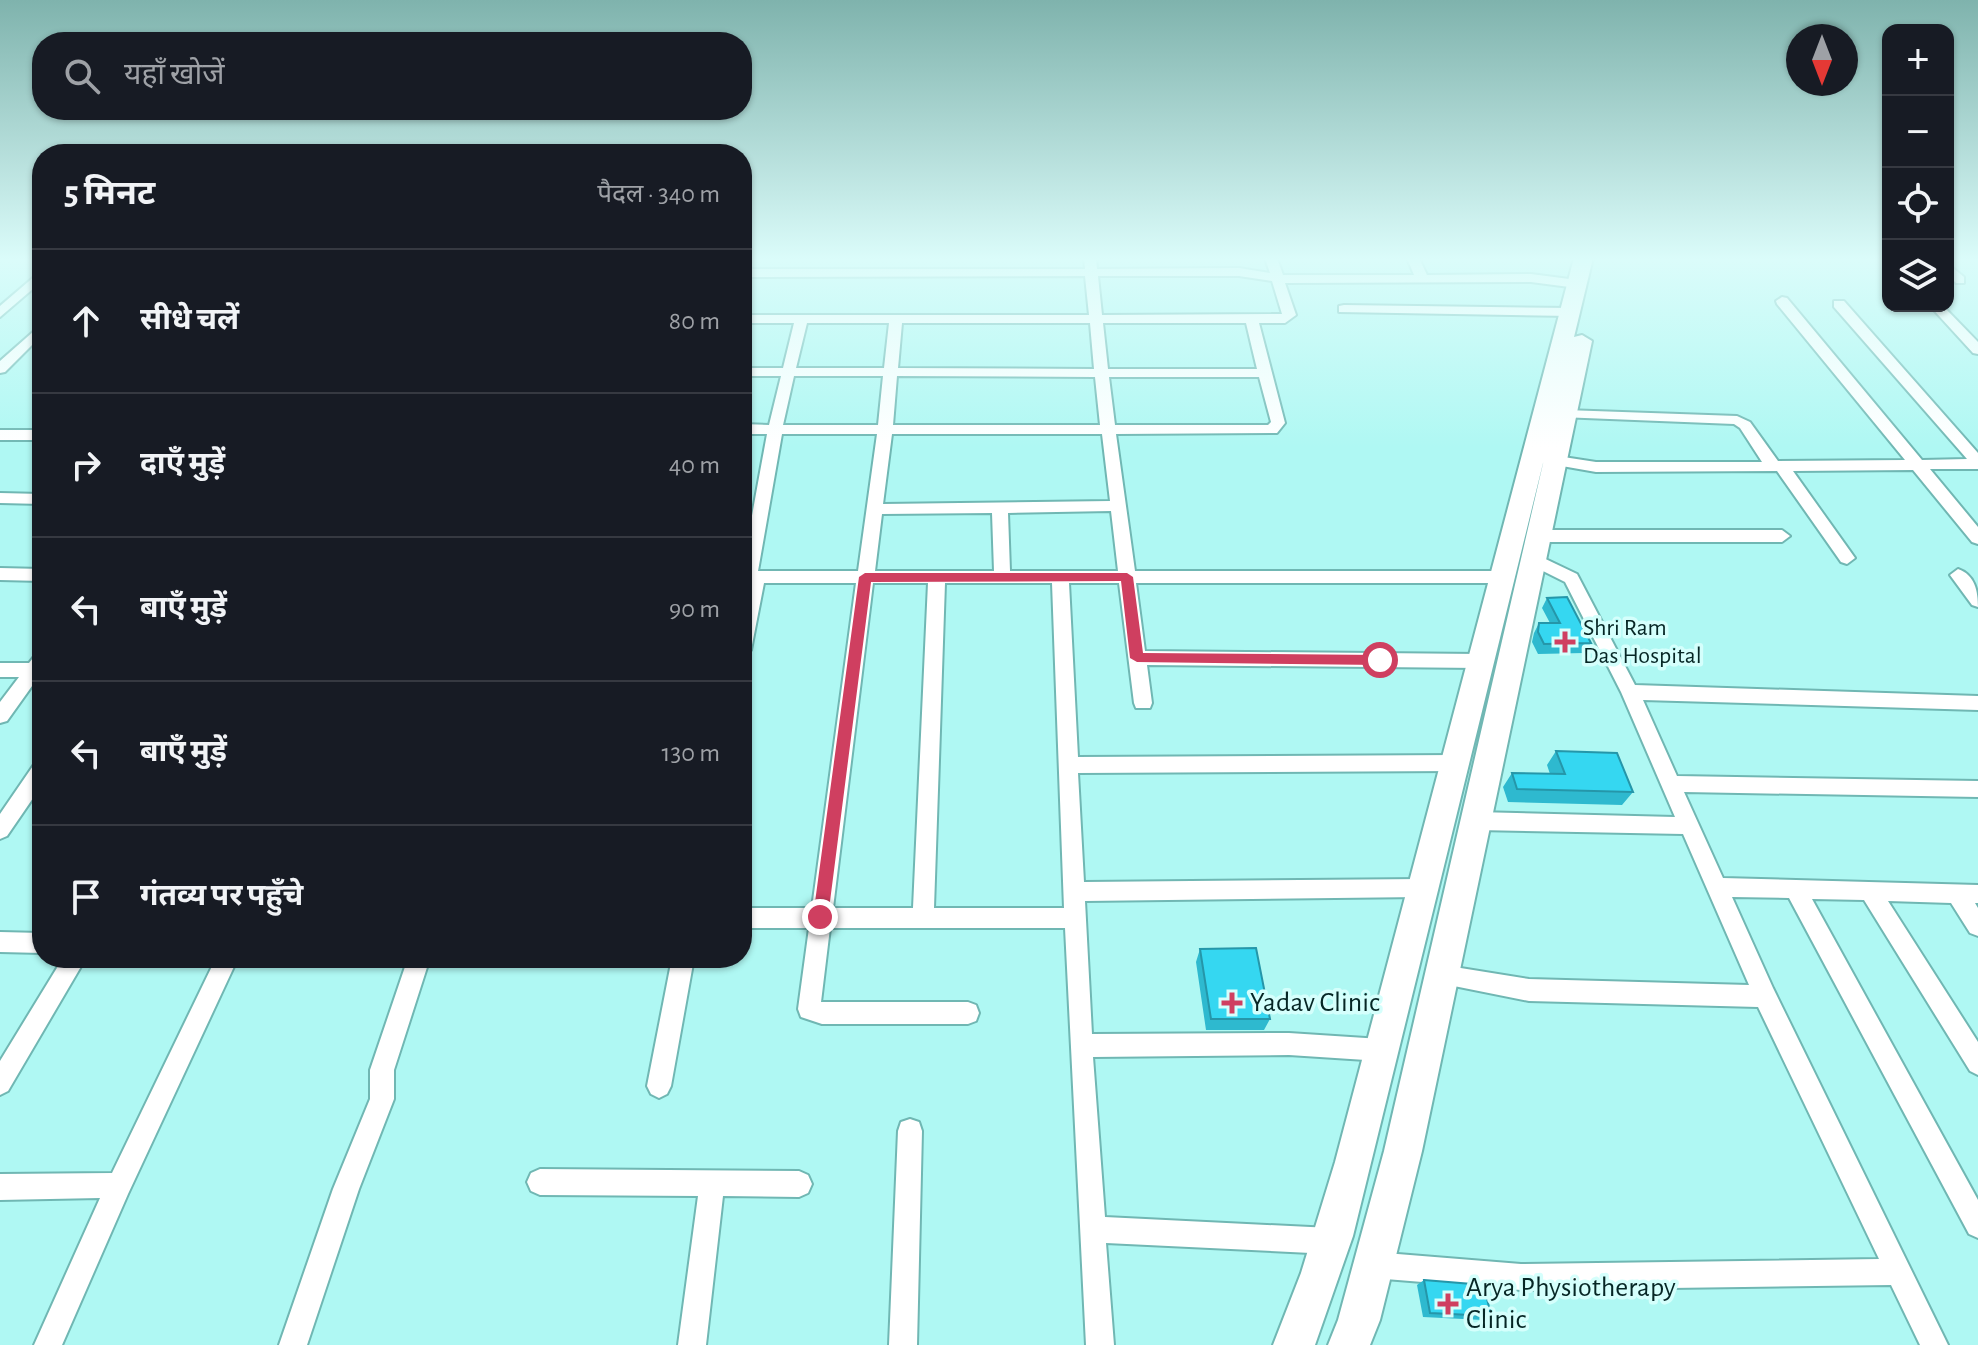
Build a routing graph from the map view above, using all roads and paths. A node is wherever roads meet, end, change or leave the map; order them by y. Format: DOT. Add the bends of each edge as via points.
graph roads {
  1 [pos="801,321"];
  2 [pos="896,321"];
  3 [pos="1096,321"];
  4 [pos="1214,321"];
  5 [pos="1261,321"];
  6 [pos="1570,321"];
  7 [pos="1587,321"];
  8 [pos="1798,321"];
  9 [pos="1854,321"];
  10 [pos="1950,321"];
  11 [pos="1252,322"];
  12 [pos="32,338"];
  13 [pos="1978,350"];
  14 [pos="0,369"];
  15 [pos="890,371"];
  16 [pos="752,372"];
  17 [pos="787,372"];
  18 [pos="1101,372"];
  19 [pos="1263,373"];
  20 [pos="1565,414"];
  21 [pos="752,429"];
  22 [pos="775,429"];
  23 [pos="885,429"];
  24 [pos="1109,429"];
  25 [pos="0,435"];
  26 [pos="32,435"];
  27 [pos="1544,459"];
  28 [pos="1978,463"];
  29 [pos="1917,465"];
  30 [pos="1777,466"];
  31 [pos="0,498"];
  32 [pos="32,499"];
  33 [pos="1117,506"];
  34 [pos="1000,508"];
  35 [pos="875,509"];
  36 [pos="1782,536"];
  37 [pos="1978,538"];
  38 [pos="1537,548"];
  39 [pos="1847,558"];
  40 [pos="752,560"];
  41 [pos="0,574"];
  42 [pos="32,575"];
  43 [pos="1958,575"];
  44 [pos="937,576"];
  45 [pos="752,577"];
  46 [pos="865,577"];
  47 [pos="1002,577"];
  48 [pos="1060,577"];
  49 [pos="1127,577"];
  50 [pos="1502,577"];
  51 [pos="1978,601"];
  52 [pos="1137,658"];
  53 [pos="1480,661"];
  54 [pos="32,665"];
  55 [pos="0,670"];
  56 [pos="32,672"];
  57 [pos="1630,692"];
  58 [pos="1143,703"];
  59 [pos="1978,703"];
  60 [pos="0,716"];
  61 [pos="1456,763"];
  62 [pos="1069,765"];
  63 [pos="32,784"];
  64 [pos="1673,784"];
  65 [pos="1978,789"];
  66 [pos="1477,821"];
  67 [pos="1692,826"];
  68 [pos="0,830"];
  69 [pos="1717,887"];
  70 [pos="1422,888"];
  71 [pos="1795,889"];
  72 [pos="1074,892"];
  73 [pos="1871,893"];
  74 [pos="1968,894"];
  75 [pos="820,917"];
  76 [pos="923,917"];
  77 [pos="752,918"];
  78 [pos="1075,918"];
  79 [pos="1978,926"];
  80 [pos="0,942"];
  81 [pos="32,943"];
  82 [pos="69,968"];
  83 [pos="222,968"];
  84 [pos="416,968"];
  85 [pos="681,968"];
  86 [pos="1442,975"];
  87 [pos="1765,996"];
  88 [pos="968,1013"];
  89 [pos="1081,1046"];
  90 [pos="1381,1050"];
  91 [pos="1978,1063"];
  92 [pos="0,1083"];
  93 [pos="659,1086"];
  94 [pos="910,1131"];
  95 [pos="540,1182"];
  96 [pos="712,1182"];
  97 [pos="799,1184"];
  98 [pos="119,1185"];
  99 [pos="0,1187"];
  100 [pos="1978,1225"];
  101 [pos="1093,1229"];
  102 [pos="1331,1241"];
  103 [pos="1373,1265"];
  104 [pos="1897,1272"];
  105 [pos="48,1345"];
  106 [pos="293,1345"];
  107 [pos="692,1345"];
  108 [pos="903,1345"];
  109 [pos="1100,1345"];
  110 [pos="1294,1345"];
  111 [pos="1349,1345"];
  112 [pos="1934,1345"];
  1 -- 17 [label="street"];
  2 -- 15 [label="street"];
  3 -- 18 [label="street"];
  4 -- 11 [label="street"];
  5 -- 11 [label="street"];
  6 -- 27 [label="main road"];
  7 -- 20 [label="main road"];
  8 -- 29 [label="street"];
  9 -- 28 [label="street"];
  10 -- 13 [label="street"];
  11 -- 19 [label="street"];
  12 -- 14 [label="street"];
  15 -- 17 [label="street"];
  15 -- 18 [label="street"];
  15 -- 23 [label="street"];
  16 -- 17 [label="street"];
  17 -- 22 [label="street"];
  18 -- 19 [label="street"];
  18 -- 24 [label="street"];
  19 -- 24 [label="street" via="1278,423 1272,430"];
  20 -- 27 [label="main road"];
  20 -- 30 [label="street" via="1737,420"];
  21 -- 22 [label="street"];
  22 -- 23 [label="street"];
  22 -- 40 [label="street"];
  23 -- 24 [label="street"];
  23 -- 35 [label="street"];
  24 -- 33 [label="street"];
  25 -- 26 [label="street"];
  27 -- 30 [label="street" via="1635,468"];
  27 -- 38 [label="main road"];
  27 -- 50 [label="main road"];
  28 -- 29 [label="street"];
  29 -- 30 [label="street"];
  29 -- 37 [label="street"];
  30 -- 39 [label="street"];
  31 -- 32 [label="street"];
  33 -- 34 [label="street"];
  33 -- 49 [label="street"];
  34 -- 35 [label="street"];
  34 -- 47 [label="street"];
  35 -- 46 [label="street"];
  36 -- 38 [label="street"];
  38 -- 57 [label="street" via="1571,578"];
  38 -- 66 [label="main road"];
  41 -- 42 [label="street"];
  43 -- 51 [label="street"];
  44 -- 46 [label="street"];
  44 -- 47 [label="street"];
  44 -- 76 [label="street"];
  45 -- 46 [label="street"];
  46 -- 75 [label="street"];
  47 -- 48 [label="street"];
  48 -- 49 [label="street"];
  48 -- 62 [label="street"];
  49 -- 50 [label="street"];
  49 -- 52 [label="street"];
  50 -- 53 [label="main road"];
  52 -- 53 [label="street"];
  52 -- 58 [label="street"];
  53 -- 61 [label="main road"];
  54 -- 55 [label="street"];
  56 -- 60 [label="street"];
  57 -- 59 [label="street"];
  57 -- 64 [label="street"];
  61 -- 62 [label="street"];
  61 -- 70 [label="main road"];
  62 -- 72 [label="street"];
  63 -- 68 [label="street"];
  64 -- 65 [label="street"];
  64 -- 67 [label="street"];
  66 -- 67 [label="street"];
  66 -- 86 [label="main road"];
  67 -- 69 [label="street"];
  69 -- 71 [label="street"];
  69 -- 87 [label="street"];
  70 -- 72 [label="street"];
  70 -- 90 [label="main road"];
  71 -- 73 [label="street"];
  71 -- 100 [label="street"];
  72 -- 78 [label="street"];
  73 -- 74 [label="street"];
  73 -- 91 [label="street"];
  74 -- 79 [label="street"];
  75 -- 76 [label="street"];
  75 -- 77 [label="street"];
  75 -- 88 [label="street" via="809,1009 813,1012"];
  76 -- 78 [label="street"];
  78 -- 89 [label="street"];
  80 -- 81 [label="street"];
  82 -- 92 [label="street"];
  83 -- 98 [label="street"];
  84 -- 106 [label="street" via="382,1070 382,1099"];
  85 -- 93 [label="street"];
  86 -- 87 [label="street" via="1529,990"];
  86 -- 103 [label="main road"];
  87 -- 104 [label="street"];
  89 -- 90 [label="street" via="1289,1044"];
  89 -- 101 [label="street"];
  90 -- 102 [label="main road"];
  94 -- 108 [label="street"];
  95 -- 96 [label="street"];
  96 -- 97 [label="street"];
  96 -- 107 [label="street"];
  98 -- 99 [label="street"];
  98 -- 105 [label="street"];
  101 -- 102 [label="street"];
  101 -- 109 [label="street"];
  102 -- 110 [label="main road"];
  103 -- 104 [label="street" via="1521,1277"];
  103 -- 111 [label="main road"];
  104 -- 112 [label="street"];
}
